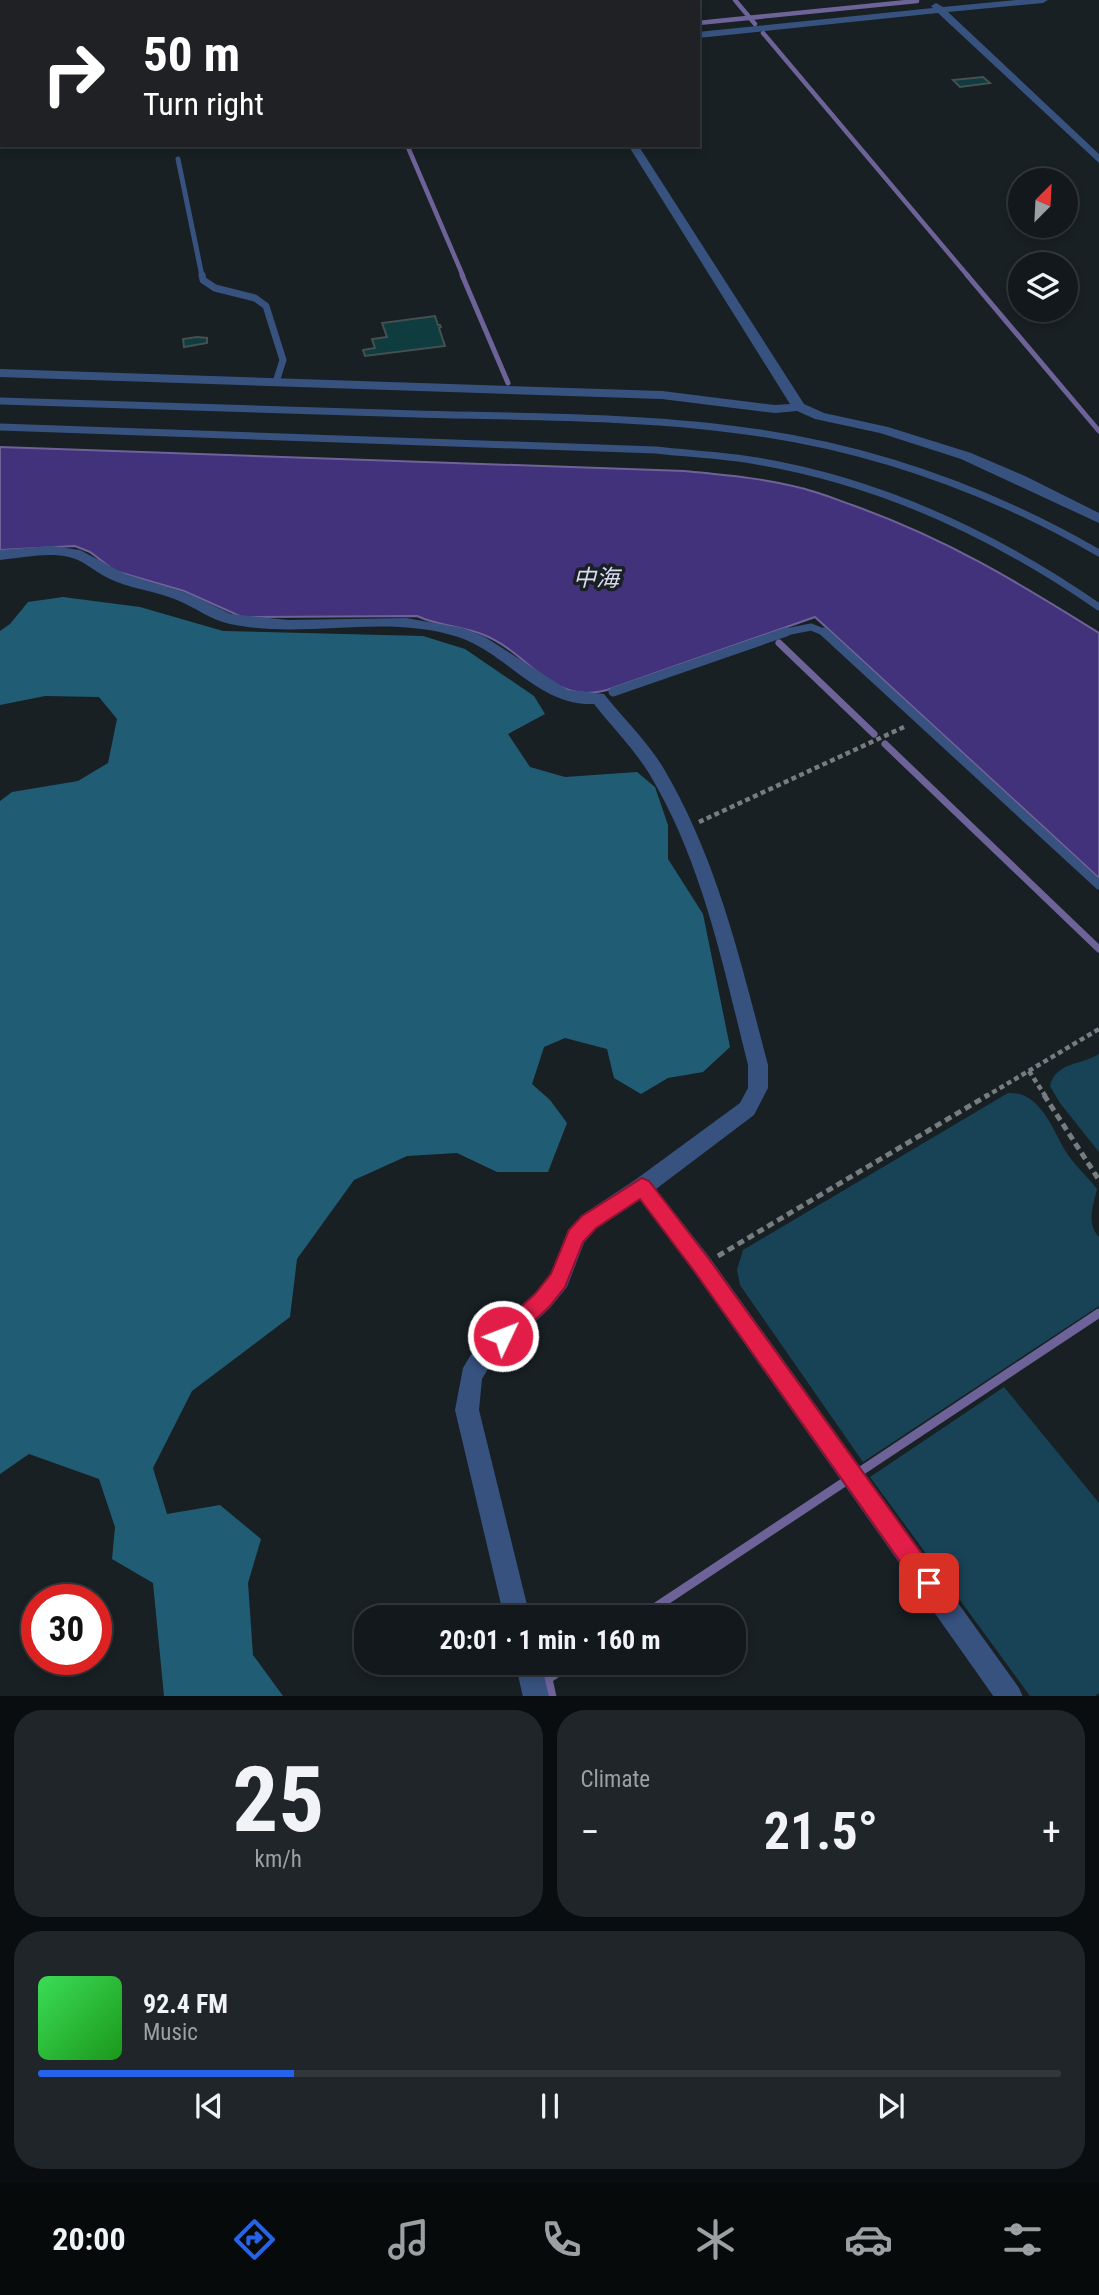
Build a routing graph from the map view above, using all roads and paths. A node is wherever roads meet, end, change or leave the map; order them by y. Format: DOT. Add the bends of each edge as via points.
graph roads {
  1 [pos="930,0"];
  2 [pos="1043,0"];
  3 [pos="941,10"];
  4 [pos="700,35"];
  5 [pos="634,147"];
  6 [pos="178,159"];
  7 [pos="1099,160"];
  8 [pos="0,373"];
  9 [pos="276,382"];
  10 [pos="0,401"];
  11 [pos="799,407"];
  12 [pos="0,427"];
  13 [pos="1099,519"];
  14 [pos="1099,552"];
  15 [pos="0,555"];
  16 [pos="1099,607"];
  17 [pos="606,695"];
  18 [pos="919,720"];
  19 [pos="695,824"];
  20 [pos="1099,885"];
  21 [pos="1099,1029"];
  22 [pos="1029,1071"];
  23 [pos="1099,1180"];
  24 [pos="642,1187"];
  25 [pos="702,1265"];
  26 [pos="514,1605"];
  27 [pos="531,1675"];
  28 [pos="536,1696"];
  29 [pos="1010,1696"];
  1 -- 3 [label="street"];
  2 -- 3 [label="street"];
  3 -- 4 [label="street"];
  3 -- 7 [label="street"];
  5 -- 11 [label="street"];
  6 -- 9 [label="lane" via="203,280 266,306 282,360"];
  8 -- 9 [label="street"];
  9 -- 11 [label="street" via="662,396 775,409"];
  10 -- 14 [label="lane" via="614,420 733,428 803,440 911,469 1037,518"];
  11 -- 13 [label="street" via="966,456"];
  12 -- 16 [label="lane" via="656,450 758,461 918,506 1012,551"];
  15 -- 17 [label="street" via="68,552 112,575 181,596 226,618 254,623 405,623 461,632 490,644 565,695 589,700"];
  17 -- 18 [label="lane" via="811,627 823,631"];
  17 -- 24 [label="street" via="656,770 685,826 716,904 759,1078 756,1099 747,1109"];
  18 -- 19 [label="path"];
  18 -- 20 [label="lane"];
  21 -- 22 [label="path"];
  22 -- 23 [label="path"];
  22 -- 25 [label="path"];
  24 -- 25 [label="street"];
  24 -- 26 [label="street" via="589,1222 576,1237 558,1280 484,1354 471,1376 467,1410"];
  25 -- 29 [label="street"];
  27 -- 28 [label="street"];
}
